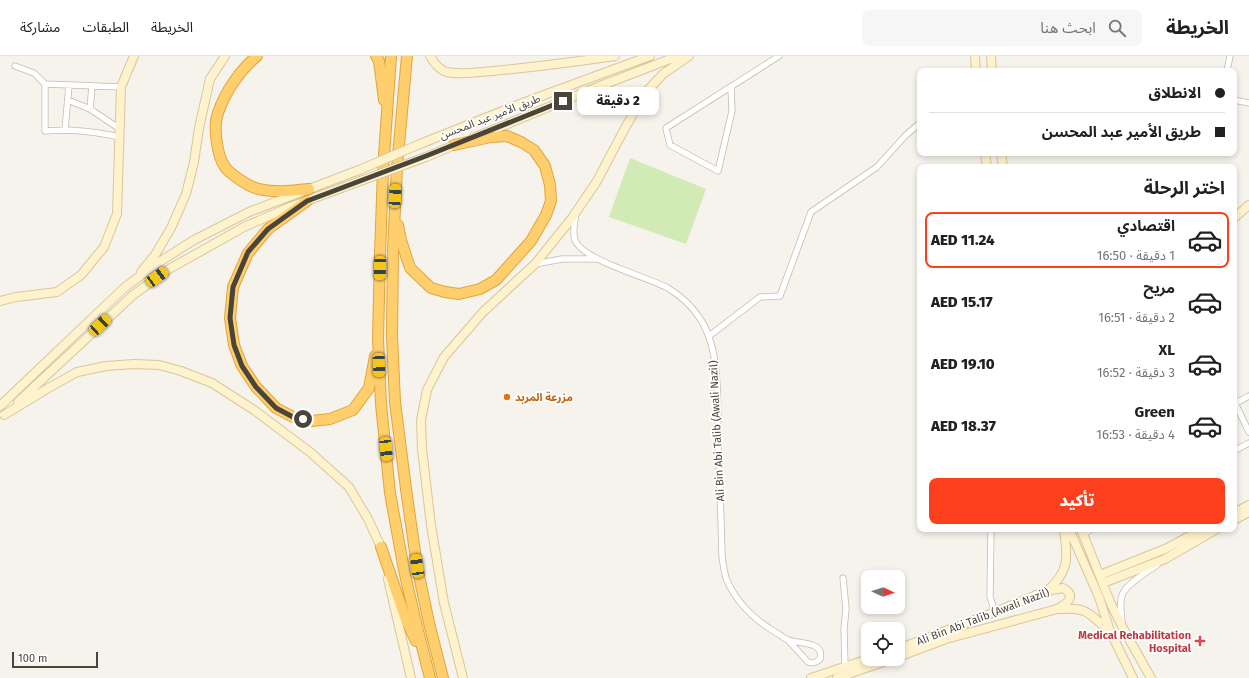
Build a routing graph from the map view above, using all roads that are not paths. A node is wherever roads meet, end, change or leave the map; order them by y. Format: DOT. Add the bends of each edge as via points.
graph roads {
  1 [pos="134,56"];
  2 [pos="225,56"];
  3 [pos="257,56"];
  4 [pos="376,56"];
  5 [pos="391,56"];
  6 [pos="407,56"];
  7 [pos="430,56"];
  8 [pos="615,56"];
  9 [pos="650,56"];
  10 [pos="678,56"];
  11 [pos="689,56"];
  12 [pos="779,56"];
  13 [pos="975,56"];
  14 [pos="991,56"];
  15 [pos="1230,56"];
  16 [pos="15,66"];
  17 [pos="976,68"];
  18 [pos="992,68"];
  19 [pos="1228,68"];
  20 [pos="45,84"];
  21 [pos="69,85"];
  22 [pos="92,86"];
  23 [pos="120,87"];
  24 [pos="731,87"];
  25 [pos="68,100"];
  26 [pos="1237,101"];
  27 [pos="1249,103"];
  28 [pos="90,109"];
  29 [pos="387,126"];
  30 [pos="917,126"];
  31 [pos="65,130"];
  32 [pos="120,133"];
  33 [pos="454,145"];
  34 [pos="309,189"];
  35 [pos="307,201"];
  36 [pos="1249,206"];
  37 [pos="577,210"];
  38 [pos="394,211"];
  39 [pos="1237,216"];
  40 [pos="596,259"];
  41 [pos="535,264"];
  42 [pos="132,282"];
  43 [pos="0,301"];
  44 [pos="709,336"];
  45 [pos="378,339"];
  46 [pos="1249,396"];
  47 [pos="1237,402"];
  48 [pos="0,406"];
  49 [pos="1237,407"];
  50 [pos="2,417"];
  51 [pos="1249,432"];
  52 [pos="1249,443"];
  53 [pos="1237,449"];
  54 [pos="1249,505"];
  55 [pos="1237,511"];
  56 [pos="1249,512"];
  57 [pos="1237,518"];
  58 [pos="991,532"];
  59 [pos="1064,532"];
  60 [pos="1070,532"];
  61 [pos="1082,532"];
  62 [pos="1197,532"];
  63 [pos="1212,532"];
  64 [pos="381,547"];
  65 [pos="1165,559"];
  66 [pos="843,578"];
  67 [pos="1102,579"];
  68 [pos="1046,591"];
  69 [pos="1057,609"];
  70 [pos="995,612"];
  71 [pos="1124,630"];
  72 [pos="1110,632"];
  73 [pos="788,640"];
  74 [pos="905,646"];
  75 [pos="905,654"];
  76 [pos="861,661"];
  77 [pos="426,665"];
  78 [pos="845,666"];
  79 [pos="872,666"];
  80 [pos="411,678"];
  81 [pos="430,678"];
  82 [pos="444,678"];
  83 [pos="462,678"];
  84 [pos="811,678"];
  85 [pos="837,678"];
  86 [pos="1134,678"];
  87 [pos="1151,678"];
  1 -- 23 [label="main road"];
  2 -- 42 [label="main road" via="210,79 186,194 171,228 155,255"];
  3 -- 34 [label="highway" via="228,90 217,114 215,131 225,166 254,187 277,192"];
  4 -- 29 [label="highway" via="379,62"];
  5 -- 29 [label="highway"];
  6 -- 38 [label="highway"];
  7 -- 8 [label="main road" via="439,69 458,73"];
  9 -- 34 [label="main road, طريق الأمير عبد المحسن, bridge" via="525,102"];
  10 -- 33 [label="main road, طريق الأمير عبد المحسن"];
  11 -- 37 [label="main road" via="663,74 646,92 597,181"];
  12 -- 24 [label="street"];
  13 -- 17 [label="main road"];
  14 -- 18 [label="main road"];
  15 -- 19 [label="street"];
  16 -- 20 [label="street" via="34,73"];
  20 -- 21 [label="street"];
  20 -- 31 [label="street" via="44,130"];
  21 -- 22 [label="street"];
  21 -- 25 [label="street"];
  22 -- 23 [label="street"];
  22 -- 28 [label="street"];
  23 -- 32 [label="main road"];
  24 -- 24 [label="street" via="666,128 670,145 718,170 732,111"];
  25 -- 28 [label="street"];
  25 -- 31 [label="street"];
  26 -- 27 [label="street"];
  28 -- 32 [label="street"];
  29 -- 45 [label="highway" via="383,170"];
  30 -- 44 [label="street" via="876,167 811,212 780,296 760,297"];
  31 -- 32 [label="street"];
  32 -- 43 [label="main road" via="116,214 104,247 81,275 57,292"];
  33 -- 35 [label="main road, طريق الأمير عبد المحسن, bridge"];
  33 -- 38 [label="highway" via="491,136 507,136 534,150 544,166 550,185 551,201 546,215 531,241 496,280 480,289 459,294 431,288 410,268"];
  34 -- 42 [label="main road, طريق الأمير عبد المحسن" via="249,212 194,240"];
  35 -- 45 [label="highway" via="268,229 248,252 233,287 230,318 234,345 242,366 256,387 276,408 293,417 306,420 330,420 353,410 369,388"];
  35 -- 50 [label="main road, طريق الأمير عبد المحسن" via="244,227 169,269 133,295"];
  36 -- 39 [label="main road"];
  37 -- 40 [label="street" via="573,233 575,241"];
  37 -- 41 [label="main road"];
  38 -- 82 [label="highway" via="392,336 395,402 417,566"];
  40 -- 41 [label="street" via="562,259"];
  40 -- 44 [label="street, Ali Bin Abi Talib (Awali Nazil)" via="667,288 685,301 699,316"];
  41 -- 83 [label="main road" via="483,312 444,357 427,390 420,420 431,525 444,603"];
  42 -- 48 [label="main road"];
  44 -- 73 [label="street, Ali Bin Abi Talib (Awali Nazil)" via="716,367 722,556 726,576 733,592 749,612"];
  45 -- 77 [label="highway" via="381,404 390,493 404,570"];
  46 -- 47 [label="street"];
  49 -- 51 [label="street"];
  50 -- 64 [label="main road" via="77,372 134,364 159,365 181,371 212,383 254,410 315,457 349,487"];
  52 -- 53 [label="street"];
  54 -- 55 [label="main road"];
  56 -- 57 [label="main road"];
  58 -- 70 [label="street" via="990,597"];
  59 -- 68 [label="main road" via="1064,569 1060,578"];
  60 -- 72 [label="main road" via="1099,597"];
  61 -- 67 [label="main road"];
  62 -- 67 [label="main road"];
  63 -- 65 [label="main road"];
  64 -- 77 [label="highway" via="406,620"];
  64 -- 80 [label="main road"];
  65 -- 67 [label="main road"];
  65 -- 71 [label="street" via="1138,578 1123,593 1121,613"];
  66 -- 78 [label="street" via="846,609"];
  67 -- 71 [label="main road"];
  68 -- 69 [label="main road, Ali Bin Abi Talib (Awali Nazil)" via="1063,588 1068,593 1068,603"];
  68 -- 70 [label="main road, Ali Bin Abi Talib (Awali Nazil)"];
  69 -- 72 [label="main road" via="1086,611"];
  69 -- 75 [label="main road, Ali Bin Abi Talib (Awali Nazil)" via="946,639"];
  70 -- 74 [label="main road, Ali Bin Abi Talib (Awali Nazil)"];
  71 -- 87 [label="main road"];
  72 -- 86 [label="main road"];
  73 -- 73 [label="street, Ali Bin Abi Talib (Awali Nazil)" via="808,662 820,659 819,648"];
  76 -- 78 [label="main road"];
  77 -- 81 [label="highway"];
  78 -- 84 [label="main road"];
  79 -- 85 [label="main road"];
}
